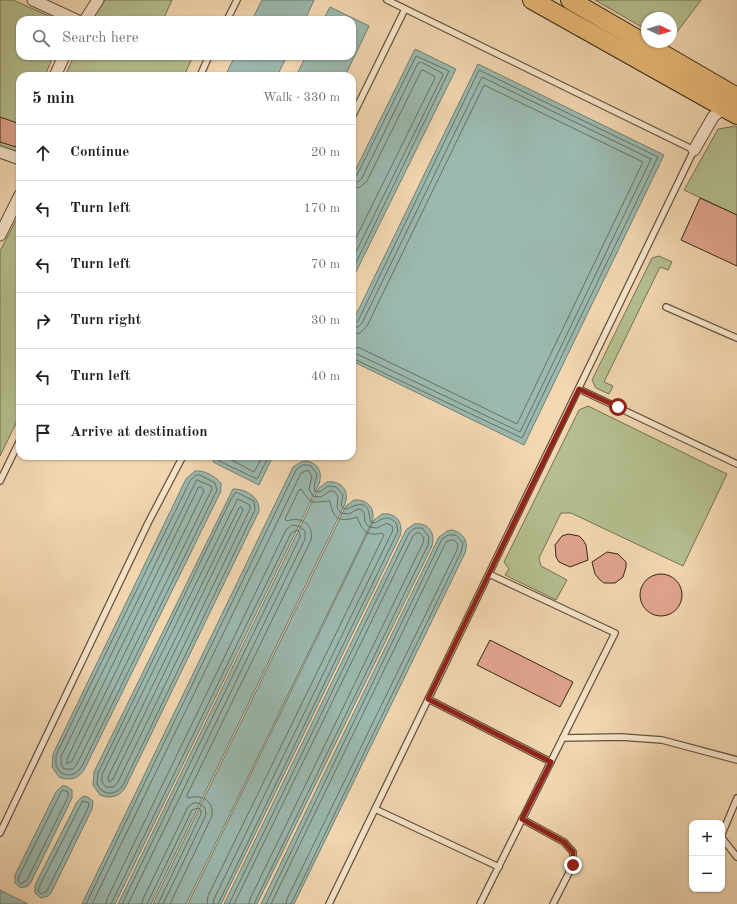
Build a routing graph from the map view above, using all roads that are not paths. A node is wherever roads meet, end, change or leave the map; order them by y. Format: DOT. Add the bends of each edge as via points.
graph roads {
  1 [pos="33,0"];
  2 [pos="98,0"];
  3 [pos="237,0"];
  4 [pos="387,0"];
  5 [pos="532,0"];
  6 [pos="570,0"];
  7 [pos="405,9"];
  8 [pos="67,16"];
  9 [pos="88,16"];
  10 [pos="229,16"];
  11 [pos="62,60"];
  12 [pos="207,60"];
  13 [pos="57,72"];
  14 [pos="202,72"];
  15 [pos="732,103"];
  16 [pos="356,108"];
  17 [pos="694,150"];
  18 [pos="0,152"];
  19 [pos="16,157"];
  20 [pos="16,203"];
  21 [pos="0,235"];
  22 [pos="666,307"];
  23 [pos="737,338"];
  24 [pos="579,389"];
  25 [pos="16,448"];
  26 [pos="181,460"];
  27 [pos="737,464"];
  28 [pos="0,481"];
  29 [pos="489,574"];
  30 [pos="428,699"];
  31 [pos="563,738"];
  32 [pos="737,760"];
  33 [pos="551,762"];
  34 [pos="737,798"];
  35 [pos="375,809"];
  36 [pos="522,819"];
  37 [pos="725,827"];
  38 [pos="0,833"];
  39 [pos="725,842"];
  40 [pos="737,857"];
  41 [pos="499,867"];
  42 [pos="329,904"];
  43 [pos="480,904"];
  44 [pos="553,904"];
  1 -- 8 [label="street"];
  2 -- 9 [label="street"];
  3 -- 10 [label="lane"];
  4 -- 7 [label="lane"];
  5 -- 15 [label="main road"];
  6 -- 15 [label="main road"];
  7 -- 16 [label="lane"];
  7 -- 17 [label="lane"];
  11 -- 13 [label="street"];
  12 -- 14 [label="lane"];
  15 -- 17 [label="street" via="713,117"];
  17 -- 24 [label="lane"];
  18 -- 19 [label="street"];
  20 -- 21 [label="street"];
  22 -- 23 [label="lane"];
  24 -- 27 [label="lane"];
  24 -- 29 [label="lane"];
  25 -- 28 [label="lane"];
  26 -- 38 [label="lane" via="148,523"];
  29 -- 30 [label="lane"];
  29 -- 31 [label="lane" via="615,633"];
  30 -- 33 [label="lane"];
  30 -- 35 [label="lane"];
  31 -- 32 [label="lane" via="621,737 662,740"];
  31 -- 33 [label="lane"];
  33 -- 36 [label="lane"];
  34 -- 37 [label="lane"];
  35 -- 41 [label="lane"];
  35 -- 42 [label="lane"];
  36 -- 41 [label="lane"];
  36 -- 44 [label="lane" via="564,842 573,852 573,865"];
  39 -- 40 [label="lane"];
  41 -- 43 [label="lane"];
}
